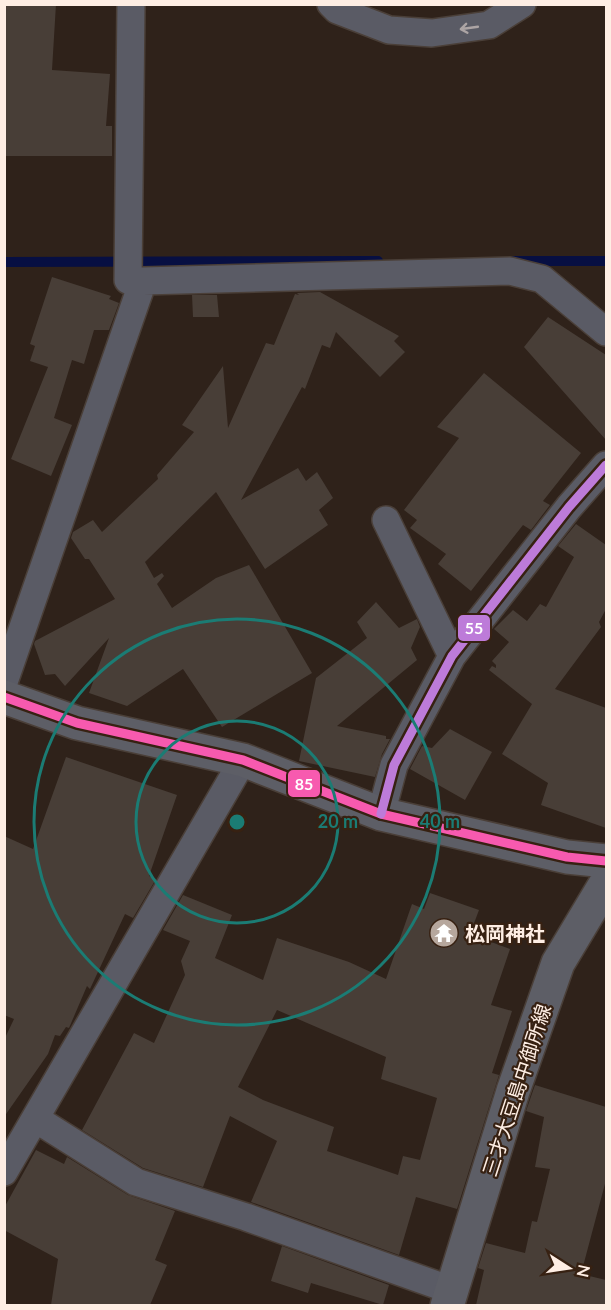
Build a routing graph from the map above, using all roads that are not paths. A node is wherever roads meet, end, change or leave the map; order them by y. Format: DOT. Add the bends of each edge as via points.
graph roads {
  1 [pos="131,4"];
  2 [pos="331,4"];
  3 [pos="522,4"];
  4 [pos="143,280"];
  5 [pos="606,332"];
  6 [pos="606,465"];
  7 [pos="386,520"];
  8 [pos="452,656"];
  9 [pos="4,682"];
  10 [pos="4,697"];
  11 [pos="243,760"];
  12 [pos="381,814"];
  13 [pos="605,881"];
  14 [pos="36,1119"];
  15 [pos="4,1172"];
  16 [pos="449,1298"];
  1 -- 4 [label="street" via="128,280"];
  3 -- 2 [label="street, one-way" via="489,25 432,33 389,30 337,10"];
  4 -- 5 [label="street" via="510,271 542,279"];
  4 -- 9 [label="street"];
  6 -- 8 [label="street"];
  7 -- 8 [label="street"];
  8 -- 12 [label="street" via="394,765"];
  10 -- 11 [label="street" via="77,723"];
  11 -- 12 [label="street"];
  11 -- 14 [label="street"];
  12 -- 13 [label="street" via="567,857"];
  13 -- 16 [label="street, 三才大豆島中御所線" via="558,963 513,1091"];
  14 -- 15 [label="street"];
  14 -- 16 [label="street" via="136,1182 246,1217"];
}
